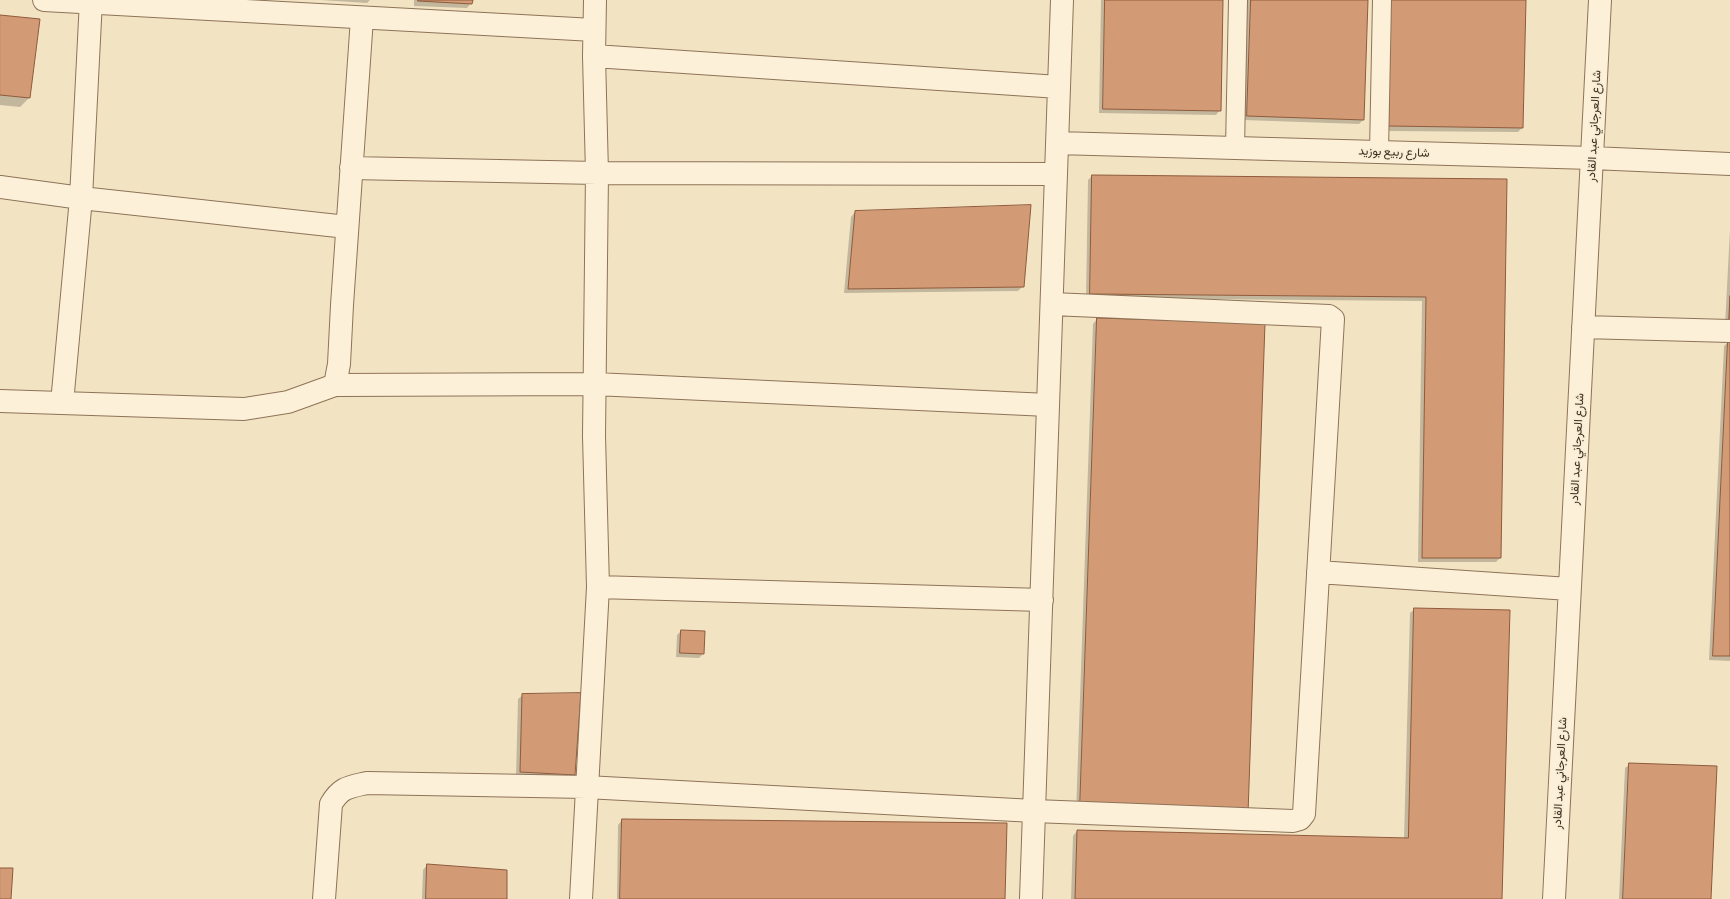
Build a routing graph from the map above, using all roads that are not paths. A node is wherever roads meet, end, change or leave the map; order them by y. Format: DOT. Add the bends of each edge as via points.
graph roads {
  1 [pos="44,0"];
  2 [pos="595,0"];
  3 [pos="1062,0"];
  4 [pos="1238,0"];
  5 [pos="1382,0"];
  6 [pos="1600,0"];
  7 [pos="91,2"];
  8 [pos="362,18"];
  9 [pos="594,30"];
  10 [pos="594,56"];
  11 [pos="1059,87"];
  12 [pos="1057,143"];
  13 [pos="1235,148"];
  14 [pos="1379,152"];
  15 [pos="1592,158"];
  16 [pos="1730,164"];
  17 [pos="351,168"];
  18 [pos="597,173"];
  19 [pos="1056,174"];
  20 [pos="0,188"];
  21 [pos="81,198"];
  22 [pos="347,227"];
  23 [pos="1052,304"];
  24 [pos="1583,327"];
  25 [pos="1730,331"];
  26 [pos="595,384"];
  27 [pos="335,385"];
  28 [pos="0,401"];
  29 [pos="62,403"];
  30 [pos="1048,405"];
  31 [pos="1318,572"];
  32 [pos="598,587"];
  33 [pos="1569,590"];
  34 [pos="1042,600"];
  35 [pos="586,787"];
  36 [pos="1034,811"];
  37 [pos="324,899"];
  38 [pos="581,899"];
  39 [pos="1031,899"];
  40 [pos="1554,899"];
  1 -- 7 [label="street"];
  2 -- 9 [label="street"];
  3 -- 11 [label="street"];
  4 -- 13 [label="street"];
  5 -- 14 [label="street"];
  6 -- 15 [label="street, شارع العرجاني عبد القادر"];
  7 -- 8 [label="street"];
  7 -- 21 [label="street"];
  8 -- 9 [label="street"];
  8 -- 17 [label="street"];
  9 -- 10 [label="street"];
  10 -- 11 [label="street"];
  10 -- 18 [label="street"];
  11 -- 12 [label="street"];
  12 -- 13 [label="street, شارع ربيع بوزيد"];
  12 -- 19 [label="street"];
  13 -- 14 [label="street, شارع ربيع بوزيد"];
  14 -- 15 [label="street, شارع ربيع بوزيد"];
  15 -- 16 [label="street, شارع ربيع بوزيد"];
  15 -- 24 [label="street, شارع العرجاني عبد القادر"];
  17 -- 18 [label="street"];
  17 -- 22 [label="street"];
  18 -- 19 [label="street"];
  18 -- 26 [label="street"];
  19 -- 23 [label="street"];
  20 -- 21 [label="street"];
  21 -- 22 [label="street"];
  21 -- 29 [label="street"];
  22 -- 27 [label="street" via="339,364"];
  23 -- 30 [label="street"];
  23 -- 31 [label="street" via="1333,318"];
  24 -- 25 [label="street"];
  24 -- 33 [label="street, شارع العرجاني عبد القادر"];
  26 -- 27 [label="street"];
  26 -- 30 [label="street"];
  26 -- 32 [label="street"];
  27 -- 29 [label="street" via="288,402 244,409"];
  28 -- 29 [label="street"];
  30 -- 34 [label="street"];
  31 -- 33 [label="street"];
  31 -- 36 [label="street" via="1304,814 1300,819 1293,821"];
  32 -- 34 [label="street"];
  32 -- 35 [label="street"];
  33 -- 40 [label="street, شارع العرجاني عبد القادر"];
  34 -- 36 [label="street"];
  35 -- 36 [label="street"];
  35 -- 37 [label="street" via="367,783 350,787 338,793 332,804"];
  35 -- 38 [label="street"];
  36 -- 39 [label="street"];
}
